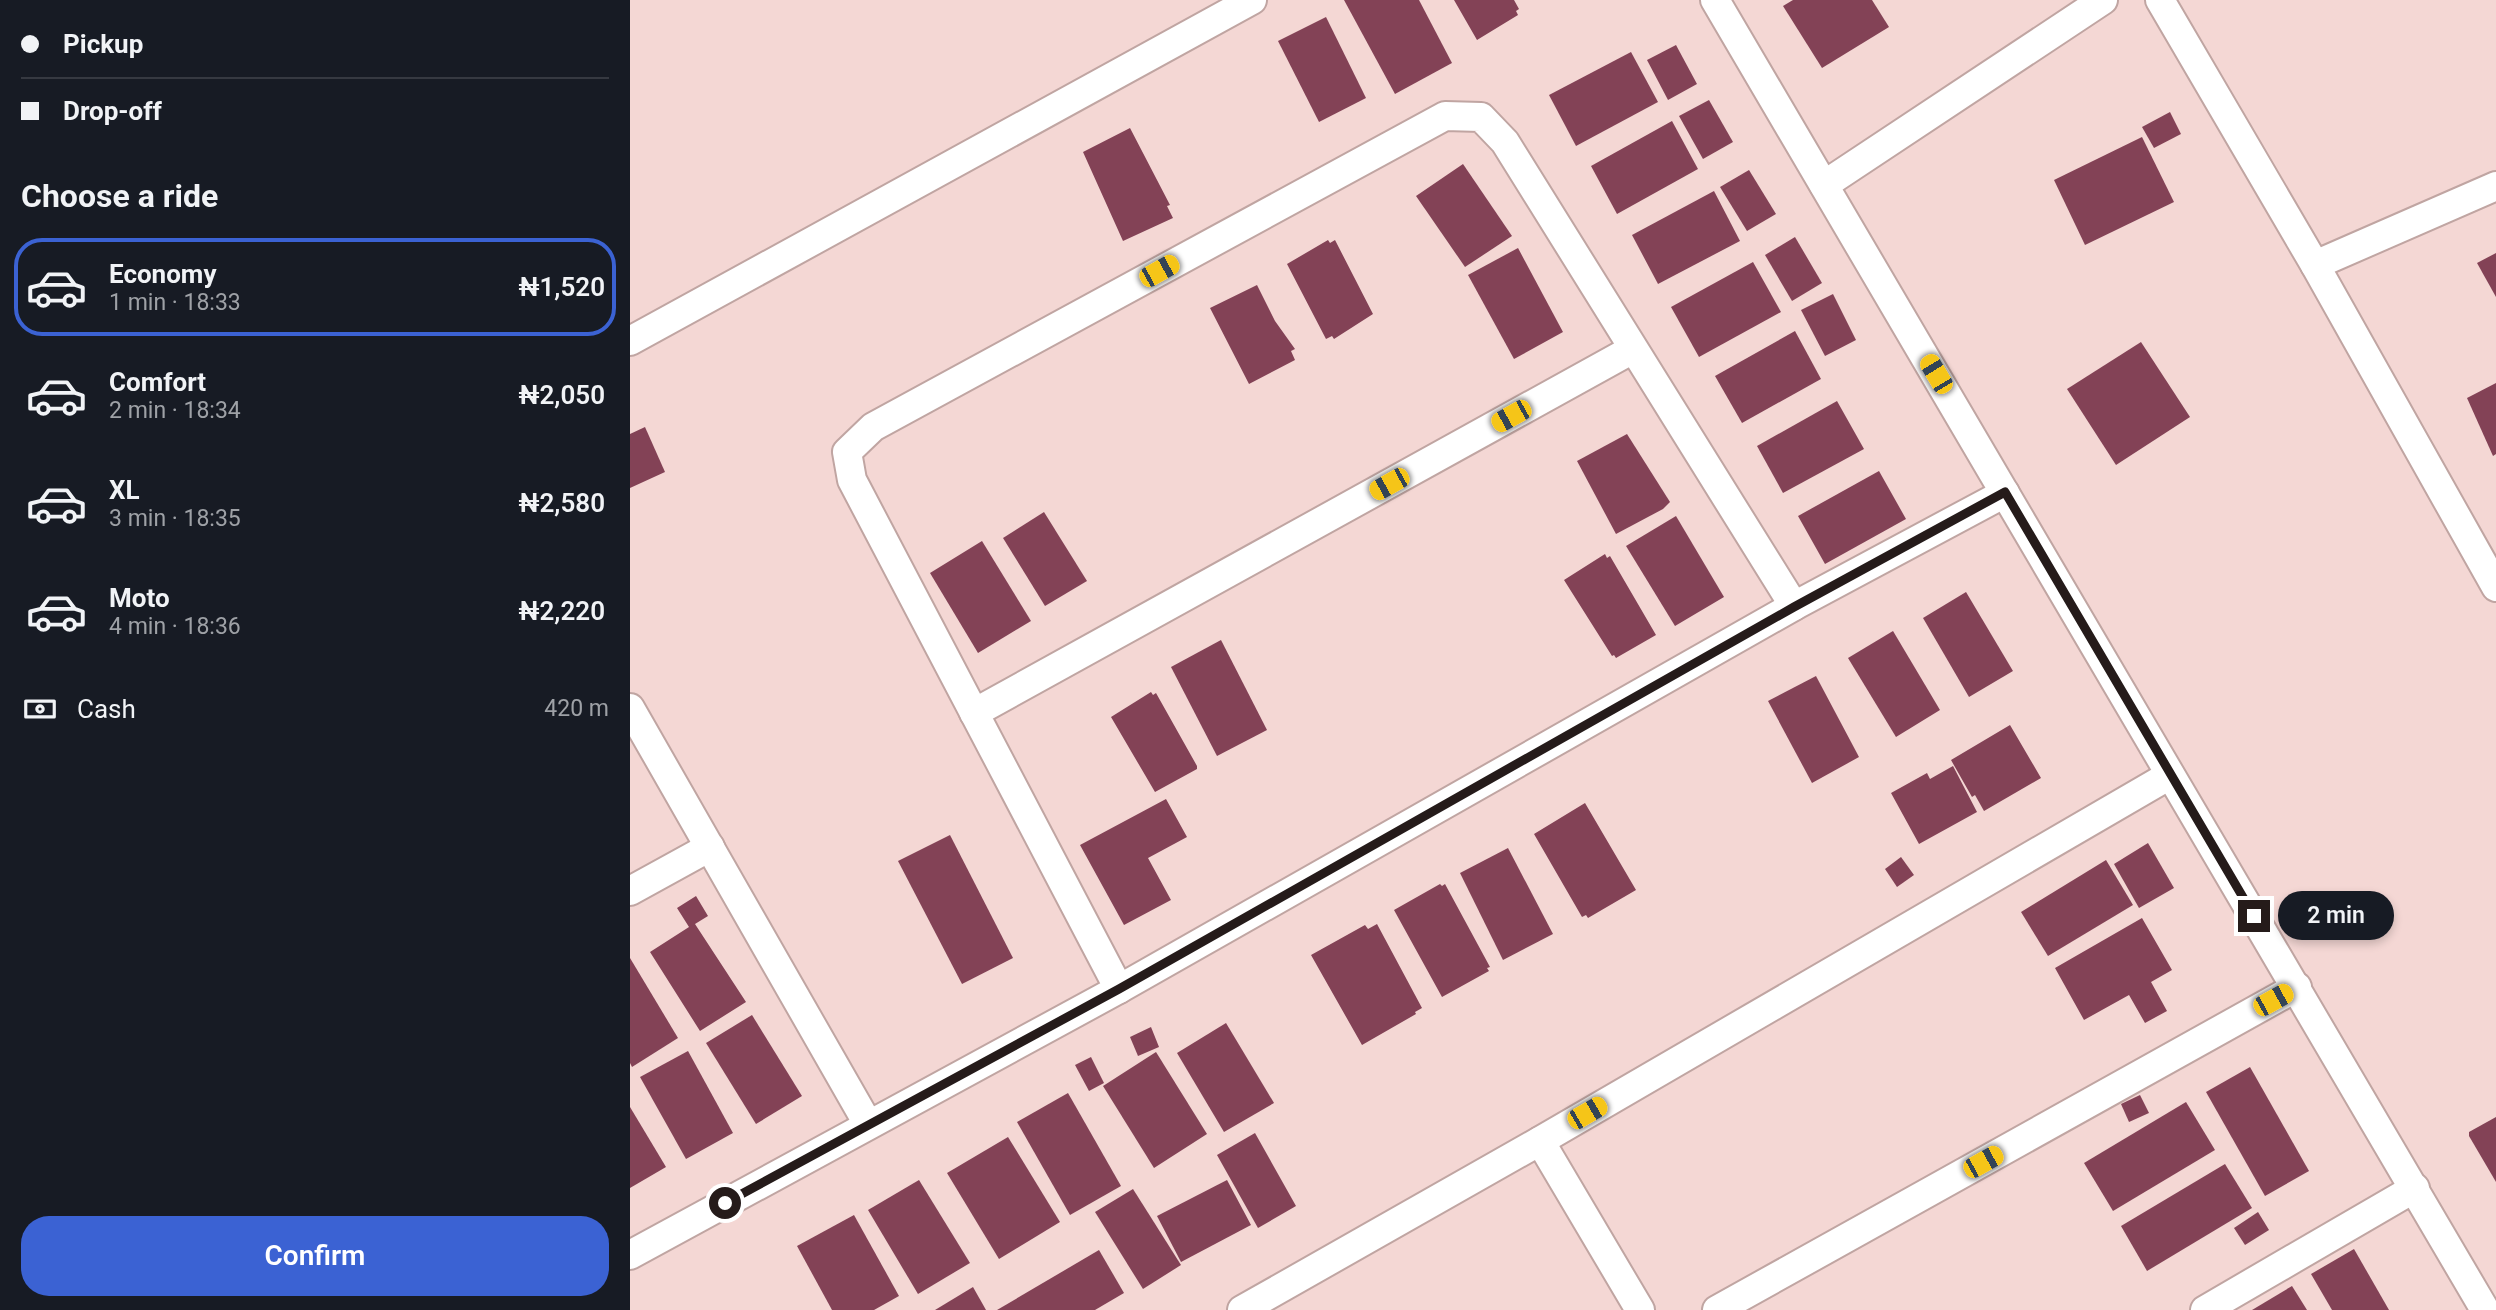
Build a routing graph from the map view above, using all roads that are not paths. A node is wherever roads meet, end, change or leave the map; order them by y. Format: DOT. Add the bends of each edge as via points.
graph roads {
  1 [pos="1252,0"];
  2 [pos="1715,0"];
  3 [pos="2103,0"];
  4 [pos="2160,0"];
  5 [pos="1824,185"];
  6 [pos="2496,186"];
  7 [pos="2315,265"];
  8 [pos="630,341"];
  9 [pos="1633,349"];
  10 [pos="2005,492"];
  11 [pos="2493,575"];
  12 [pos="1794,607"];
  13 [pos="630,708"];
  14 [pos="974,713"];
  15 [pos="2170,775"];
  16 [pos="710,847"];
  17 [pos="630,891"];
  18 [pos="2297,987"];
  19 [pos="1119,989"];
  20 [pos="869,1124"];
  21 [pos="1540,1140"];
  22 [pos="2415,1188"];
  23 [pos="630,1255"];
  24 [pos="1242,1310"];
  25 [pos="1640,1310"];
  26 [pos="1717,1310"];
  27 [pos="2205,1310"];
  28 [pos="2486,1310"];
  1 -- 8 [label="street"];
  2 -- 5 [label="street"];
  3 -- 5 [label="street"];
  4 -- 7 [label="street"];
  5 -- 10 [label="street"];
  6 -- 7 [label="street"];
  7 -- 11 [label="street"];
  9 -- 12 [label="street"];
  9 -- 14 [label="street"];
  9 -- 14 [label="street" via="1506,142 1481,117 1445,116 873,427 847,452 852,480"];
  10 -- 12 [label="street"];
  10 -- 15 [label="street"];
  12 -- 19 [label="street"];
  13 -- 16 [label="street"];
  14 -- 19 [label="street"];
  15 -- 18 [label="street"];
  15 -- 21 [label="street"];
  16 -- 17 [label="street"];
  16 -- 20 [label="street"];
  18 -- 22 [label="street"];
  18 -- 26 [label="street"];
  19 -- 20 [label="street"];
  20 -- 23 [label="street"];
  21 -- 24 [label="street"];
  21 -- 25 [label="street"];
  22 -- 27 [label="street"];
  22 -- 28 [label="street"];
}
